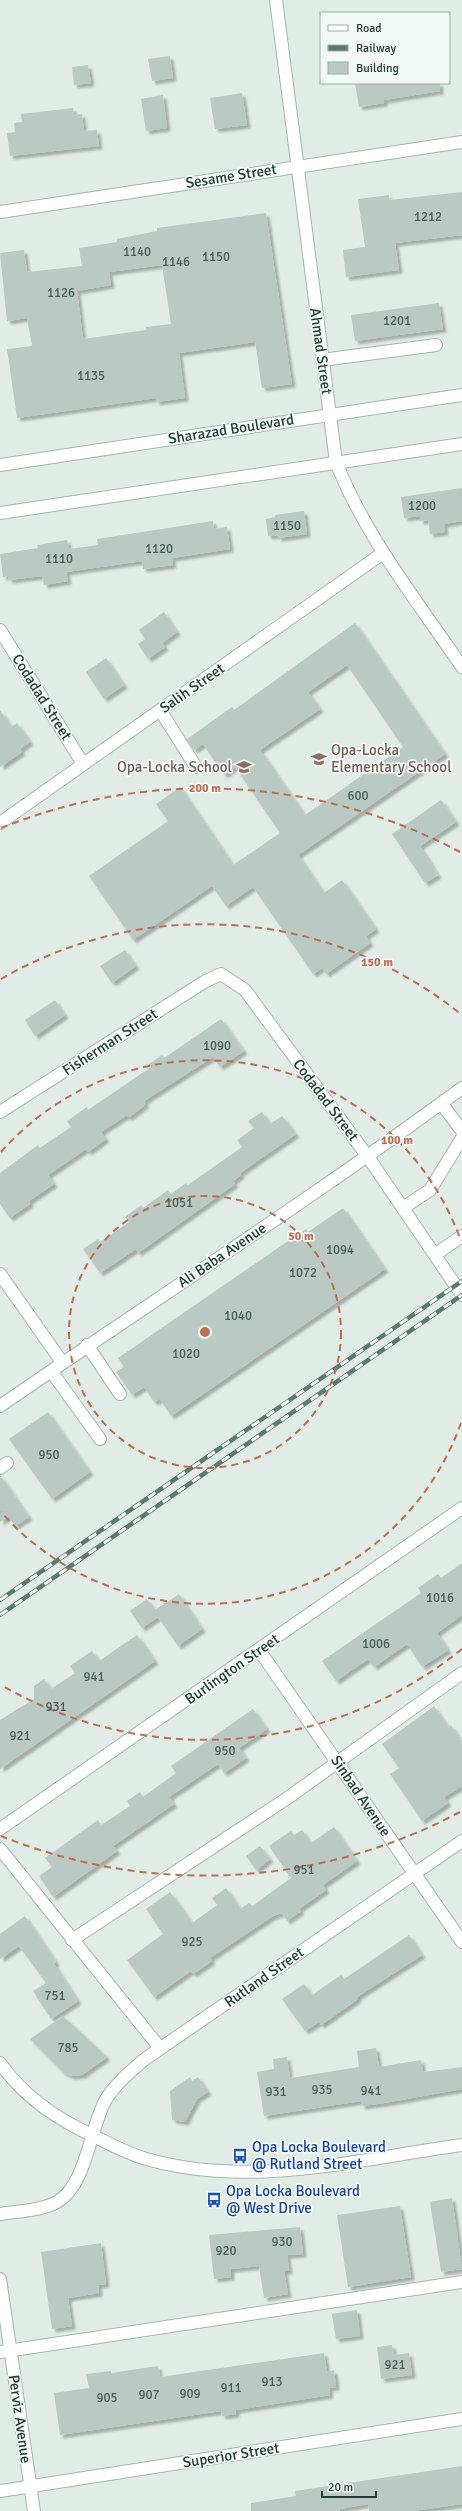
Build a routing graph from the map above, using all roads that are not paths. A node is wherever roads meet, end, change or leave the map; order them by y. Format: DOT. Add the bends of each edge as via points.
graph roads {
  1 [pos="276,0"];
  2 [pos="462,142"];
  3 [pos="296,166"];
  4 [pos="0,212"];
  5 [pos="436,345"];
  6 [pos="322,360"];
  7 [pos="462,396"];
  8 [pos="329,414"];
  9 [pos="462,444"];
  10 [pos="336,462"];
  11 [pos="0,465"];
  12 [pos="0,513"];
  13 [pos="383,553"];
  14 [pos="0,630"];
  15 [pos="462,667"];
  16 [pos="160,710"];
  17 [pos="83,764"];
  18 [pos="196,767"];
  19 [pos="0,823"];
  20 [pos="220,974"];
  21 [pos="462,1088"];
  22 [pos="441,1103"];
  23 [pos="0,1112"];
  24 [pos="462,1131"];
  25 [pos="462,1138"];
  26 [pos="368,1157"];
  27 [pos="403,1208"];
  28 [pos="462,1236"];
  29 [pos="436,1254"];
  30 [pos="0,1274"];
  31 [pos="462,1296"];
  32 [pos="87,1345"];
  33 [pos="62,1362"];
  34 [pos="51,1371"];
  35 [pos="120,1394"];
  36 [pos="0,1406"];
  37 [pos="100,1440"];
  38 [pos="462,1508"];
  39 [pos="259,1650"];
  40 [pos="462,1673"];
  41 [pos="337,1760"];
  42 [pos="0,1829"];
  43 [pos="462,1841"];
  44 [pos="0,1849"];
  45 [pos="414,1873"];
  46 [pos="72,1940"];
  47 [pos="462,1942"];
  48 [pos="160,2048"];
  49 [pos="0,2063"];
  50 [pos="93,2136"];
  51 [pos="462,2145"];
  52 [pos="0,2214"];
  53 [pos="0,2279"];
  54 [pos="462,2282"];
  55 [pos="5,2351"];
  56 [pos="462,2419"];
  57 [pos="30,2486"];
  58 [pos="0,2490"];
  59 [pos="34,2511"];
  1 -- 3 [label="street, Ahmad Street"];
  2 -- 3 [label="street, Sesame Street"];
  3 -- 4 [label="street, Sesame Street"];
  3 -- 6 [label="street, Ahmad Street"];
  5 -- 6 [label="street"];
  6 -- 8 [label="street, Ahmad Street"];
  7 -- 8 [label="street, Sharazad Boulevard"];
  8 -- 10 [label="street, Ahmad Street"];
  8 -- 11 [label="street, Sharazad Boulevard"];
  9 -- 10 [label="street"];
  10 -- 12 [label="street"];
  10 -- 13 [label="street, Ahmad Street" via="347,490"];
  13 -- 15 [label="street, Ahmad Street"];
  13 -- 16 [label="street, Salih Street"];
  14 -- 17 [label="street, Codadad Street"];
  16 -- 17 [label="street, Salih Street"];
  16 -- 18 [label="street"];
  17 -- 19 [label="street, Salih Street"];
  20 -- 23 [label="street, Fisherman Street"];
  20 -- 26 [label="street, Codadad Street" via="245,990"];
  21 -- 22 [label="street, Ali Baba Avenue"];
  22 -- 24 [label="street"];
  22 -- 26 [label="street, Ali Baba Avenue"];
  25 -- 27 [label="street" via="430,1190"];
  26 -- 27 [label="street, Codadad Street"];
  26 -- 32 [label="street, Ali Baba Avenue"];
  27 -- 29 [label="street, Codadad Street"];
  28 -- 29 [label="street"];
  29 -- 31 [label="street, Codadad Street"];
  30 -- 33 [label="street"];
  32 -- 33 [label="street, Ali Baba Avenue"];
  32 -- 35 [label="street"];
  33 -- 34 [label="street, Ali Baba Avenue"];
  34 -- 36 [label="street, Ali Baba Avenue"];
  34 -- 37 [label="street"];
  38 -- 39 [label="street, Burlington Street"];
  39 -- 41 [label="street, Sinbad Avenue"];
  39 -- 42 [label="street, Burlington Street"];
  40 -- 41 [label="street"];
  41 -- 45 [label="street, Sinbad Avenue"];
  41 -- 46 [label="street" via="289,1796"];
  43 -- 45 [label="street, Rutland Street"];
  44 -- 46 [label="street"];
  45 -- 47 [label="street, Sinbad Avenue"];
  45 -- 48 [label="street, Rutland Street"];
  46 -- 48 [label="street"];
  48 -- 50 [label="street, Rutland Street" via="137,2066 110,2095"];
  49 -- 50 [label="street" via="39,2104 60,2120"];
  50 -- 51 [label="street" via="150,2160 182,2167 238,2173 298,2169"];
  50 -- 52 [label="street, Rutland Street" via="75,2182 58,2201"];
  53 -- 55 [label="street, Perviz Avenue"];
  54 -- 55 [label="street"];
  55 -- 57 [label="street, Perviz Avenue"];
  56 -- 57 [label="street, Superior Street"];
  57 -- 58 [label="street, Superior Street"];
  57 -- 59 [label="street, Perviz Avenue"];
}
